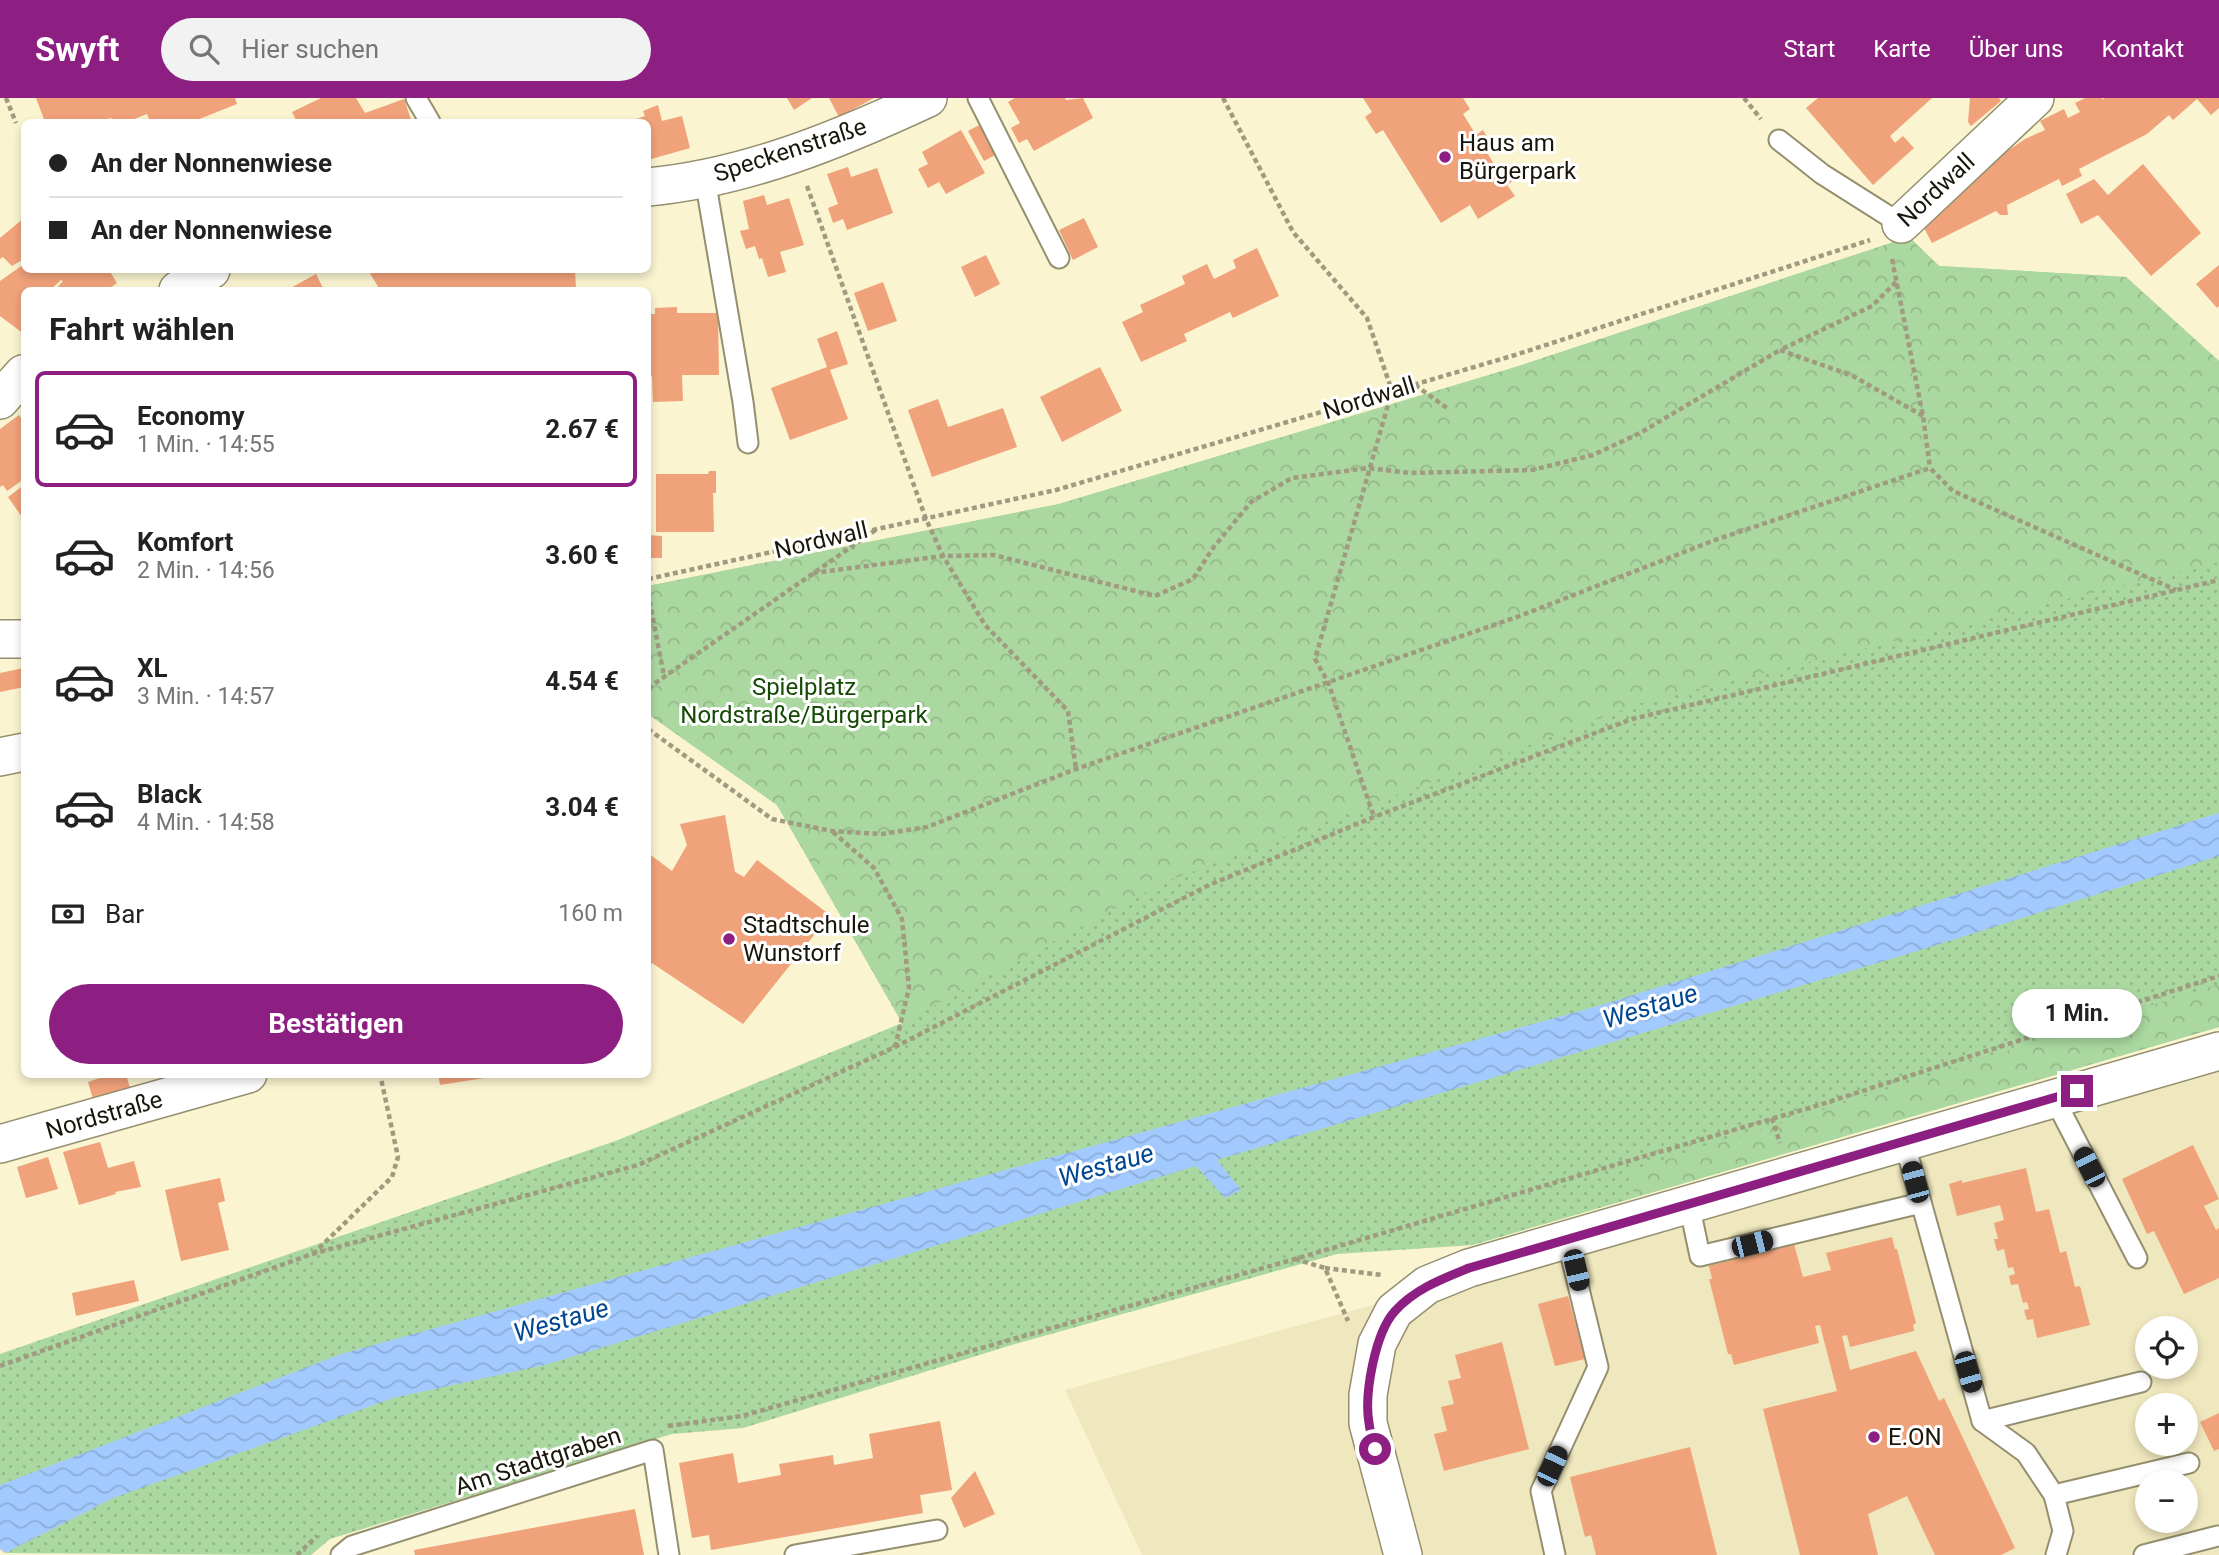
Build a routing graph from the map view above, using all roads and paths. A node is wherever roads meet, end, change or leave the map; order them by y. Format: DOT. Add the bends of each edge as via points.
graph roads {
  1 [pos="6,98"];
  2 [pos="416,98"];
  3 [pos="928,98"];
  4 [pos="978,98"];
  5 [pos="1223,98"];
  6 [pos="2035,98"];
  7 [pos="428,119"];
  8 [pos="16,123"];
  9 [pos="1779,140"];
  10 [pos="795,153"];
  11 [pos="705,179"];
  12 [pos="651,187"];
  13 [pos="1894,229"];
  14 [pos="1059,258"];
  15 [pos="206,273"];
  16 [pos="1896,282"];
  17 [pos="183,287"];
  18 [pos="1780,350"];
  19 [pos="1415,384"];
  20 [pos="1392,391"];
  21 [pos="1447,408"];
  22 [pos="1923,415"];
  23 [pos="748,443"];
  24 [pos="1368,468"];
  25 [pos="1930,468"];
  26 [pos="926,519"];
  27 [pos="879,527"];
  28 [pos="943,556"];
  29 [pos="813,573"];
  30 [pos="651,578"];
  31 [pos="2219,580"];
  32 [pos="2177,590"];
  33 [pos="651,609"];
  34 [pos="0,639"];
  35 [pos="21,639"];
  36 [pos="664,676"];
  37 [pos="1328,682"];
  38 [pos="651,686"];
  39 [pos="651,731"];
  40 [pos="21,753"];
  41 [pos="0,757"];
  42 [pos="1076,769"];
  43 [pos="1374,817"];
  44 [pos="832,831"];
  45 [pos="2219,976"];
  46 [pos="895,1047"];
  47 [pos="2219,1051"];
  48 [pos="234,1078"];
  49 [pos="381,1078"];
  50 [pos="2053,1098"];
  51 [pos="1772,1118"];
  52 [pos="1904,1142"];
  53 [pos="0,1144"];
  54 [pos="1780,1144"];
  55 [pos="1921,1203"];
  56 [pos="1689,1205"];
  57 [pos="1567,1240"];
  58 [pos="312,1254"];
  59 [pos="2137,1258"];
  60 [pos="1295,1259"];
  61 [pos="1377,1345"];
  62 [pos="0,1366"];
  63 [pos="2141,1382"];
  64 [pos="1982,1421"];
  65 [pos="664,1427"];
  66 [pos="2189,1462"];
  67 [pos="2054,1495"];
  68 [pos="937,1530"];
  69 [pos="2218,1536"];
  70 [pos="341,1555"];
  71 [pos="668,1555"];
  72 [pos="795,1555"];
  73 [pos="1403,1555"];
  74 [pos="1555,1555"];
  75 [pos="2056,1555"];
  76 [pos="2144,1555"];
  1 -- 8 [label="path"];
  2 -- 7 [label="lane"];
  3 -- 10 [label="street, Speckenstraße"];
  4 -- 14 [label="lane"];
  5 -- 20 [label="path" via="1293,232 1367,318"];
  6 -- 13 [label="street, Nordwall"];
  9 -- 13 [label="lane"];
  10 -- 11 [label="street, Speckenstraße"];
  10 -- 26 [label="path"];
  11 -- 12 [label="street, Speckenstraße"];
  11 -- 23 [label="lane"];
  13 -- 16 [label="path"];
  13 -- 19 [label="path, Nordwall"];
  15 -- 17 [label="street"];
  16 -- 18 [label="path" via="1872,306"];
  16 -- 22 [label="path"];
  18 -- 22 [label="path" via="1853,376"];
  18 -- 24 [label="path" via="1640,433 1593,455 1532,470 1410,473"];
  19 -- 20 [label="path, Nordwall"];
  19 -- 21 [label="path"];
  20 -- 24 [label="path"];
  20 -- 26 [label="path, Nordwall" via="1056,491"];
  22 -- 25 [label="path"];
  24 -- 28 [label="path" via="1292,478 1251,502 1193,579 1155,596 993,555"];
  24 -- 37 [label="path" via="1315,659"];
  25 -- 32 [label="path" via="1953,491"];
  25 -- 37 [label="path" via="1715,540 1517,617"];
  26 -- 27 [label="path, Nordwall"];
  26 -- 28 [label="path"];
  27 -- 29 [label="path"];
  27 -- 30 [label="path, Nordwall"];
  28 -- 29 [label="path"];
  28 -- 42 [label="path" via="985,625 1068,711"];
  29 -- 36 [label="path"];
  31 -- 32 [label="path"];
  32 -- 43 [label="path" via="1632,719"];
  33 -- 36 [label="path"];
  34 -- 35 [label="street"];
  36 -- 38 [label="path"];
  37 -- 42 [label="path"];
  37 -- 43 [label="path"];
  39 -- 44 [label="path" via="772,819"];
  40 -- 41 [label="street"];
  42 -- 44 [label="path" via="927,827 882,834"];
  43 -- 46 [label="path" via="1209,886"];
  44 -- 46 [label="path" via="874,868 902,919 909,988"];
  45 -- 51 [label="path"];
  46 -- 58 [label="path" via="638,1165"];
  47 -- 50 [label="street"];
  48 -- 53 [label="street, Nordstraße"];
  49 -- 58 [label="path" via="398,1157 392,1177"];
  50 -- 52 [label="street"];
  50 -- 59 [label="lane"];
  51 -- 54 [label="path"];
  51 -- 60 [label="path"];
  52 -- 55 [label="lane"];
  52 -- 56 [label="street"];
  55 -- 56 [label="lane" via="1700,1256"];
  55 -- 64 [label="lane"];
  56 -- 57 [label="street"];
  57 -- 61 [label="street" via="1427,1285 1394,1311"];
  57 -- 74 [label="lane" via="1598,1367 1541,1491"];
  58 -- 62 [label="path"];
  60 -- 61 [label="path" via="1325,1268 1354,1334"];
  60 -- 65 [label="path" via="741,1416"];
  61 -- 73 [label="street" via="1368,1423"];
  63 -- 64 [label="lane"];
  64 -- 67 [label="lane" via="2026,1452"];
  66 -- 67 [label="lane"];
  67 -- 75 [label="lane" via="2063,1531"];
  68 -- 72 [label="lane"];
  69 -- 76 [label="lane"];
  70 -- 71 [label="lane, Am Stadtgraben" via="352,1546 653,1450"];
}
